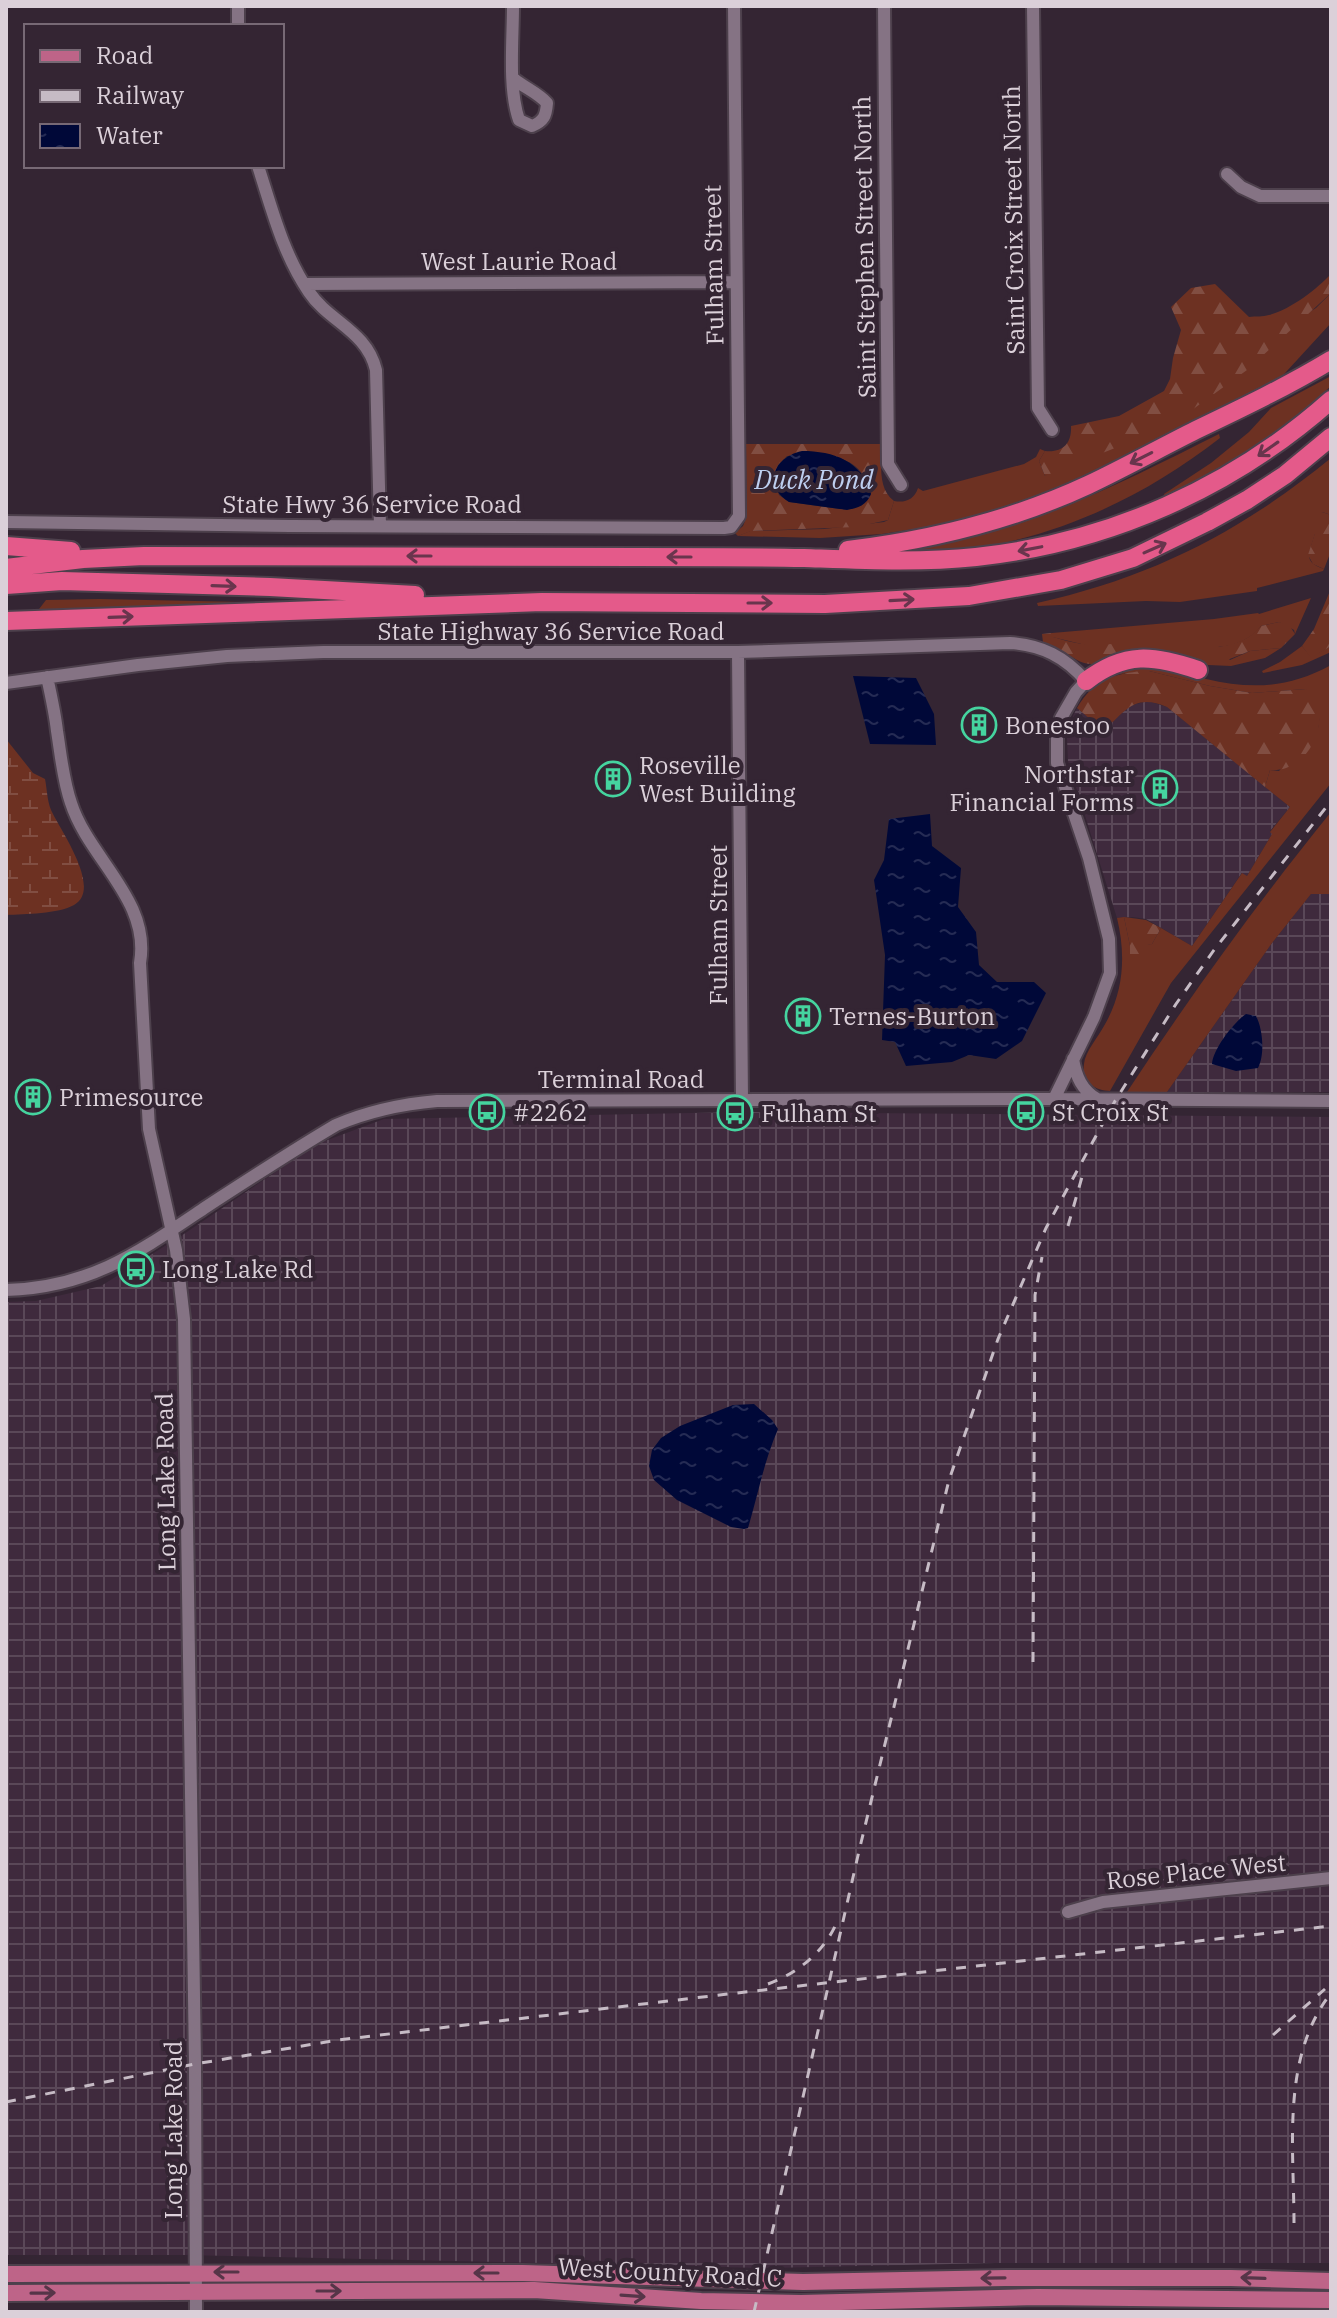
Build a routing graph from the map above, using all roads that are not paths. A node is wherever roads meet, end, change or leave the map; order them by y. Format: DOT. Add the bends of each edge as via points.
graph roads {
  1 [pos="513,6"];
  2 [pos="734,6"];
  3 [pos="884,6"];
  4 [pos="1033,6"];
  5 [pos="514,79"];
  6 [pos="259,168"];
  7 [pos="1227,174"];
  8 [pos="1331,196"];
  9 [pos="735,282"];
  10 [pos="304,284"];
  11 [pos="1331,360"];
  12 [pos="1331,400"];
  13 [pos="1052,430"];
  14 [pos="1331,437"];
  15 [pos="901,485"];
  16 [pos="6,522"];
  17 [pos="736,523"];
  18 [pos="380,526"];
  19 [pos="6,547"];
  20 [pos="144,556"];
  21 [pos="757,557"];
  22 [pos="6,568"];
  23 [pos="6,585"];
  24 [pos="542,602"];
  25 [pos="6,621"];
  26 [pos="738,652"];
  27 [pos="1198,670"];
  28 [pos="47,677"];
  29 [pos="1086,681"];
  30 [pos="6,683"];
  31 [pos="1073,1059"];
  32 [pos="1054,1099"];
  33 [pos="1097,1099"];
  34 [pos="742,1101"];
  35 [pos="1331,1101"];
  36 [pos="172,1230"];
  37 [pos="6,1290"];
  38 [pos="1331,1878"];
  39 [pos="1068,1912"];
  40 [pos="196,2272"];
  41 [pos="6,2274"];
  42 [pos="1331,2281"];
  43 [pos="564,2282"];
  44 [pos="195,2291"];
  45 [pos="6,2293"];
  46 [pos="1331,2300"];
  47 [pos="196,2312"];
  1 -- 5 [label="street"];
  2 -- 9 [label="street, Fulham Street"];
  3 -- 15 [label="street, Saint Stephen Street North" via="888,464"];
  4 -- 13 [label="street, Saint Croix Street North" via="1038,408"];
  6 -- 10 [label="street"];
  7 -- 8 [label="street" via="1260,196"];
  9 -- 10 [label="street, West Laurie Road"];
  9 -- 17 [label="street, Fulham Street"];
  10 -- 18 [label="street" via="373,357"];
  11 -- 21 [label="highway, one-way" via="1086,486 991,521 879,546"];
  12 -- 21 [label="highway, one-way" via="1224,477 1166,507 1094,533 973,557"];
  24 -- 14 [label="highway, one-way" via="825,604 969,596 1061,580 1133,558 1207,522 1285,475"];
  16 -- 18 [label="street, State Hwy 36 Service Road"];
  17 -- 18 [label="street, State Hwy 36 Service Road" via="724,528"];
  19 -- 20 [label="highway"];
  21 -- 20 [label="highway, one-way"];
  20 -- 22 [label="highway"];
  23 -- 24 [label="highway, one-way" via="78,581 270,587"];
  25 -- 24 [label="highway, one-way"];
  26 -- 28 [label="street, State Highway 36 Service Road" via="323,652 227,656"];
  26 -- 29 [label="street, State Highway 36 Service Road" via="1023,644 1052,653"];
  26 -- 34 [label="street, Fulham Street"];
  27 -- 29 [label="highway" via="1138,658 1110,666"];
  28 -- 30 [label="street, State Highway 36 Service Road"];
  28 -- 36 [label="street, Long Lake Road" via="71,804 139,925 149,1129"];
  29 -- 31 [label="street" via="1061,718 1057,763 1093,871 1109,939 1110,973"];
  31 -- 32 [label="street"];
  31 -- 33 [label="street" via="1085,1090"];
  32 -- 33 [label="street, Terminal Road"];
  32 -- 34 [label="street, Terminal Road"];
  33 -- 35 [label="street, Terminal Road"];
  34 -- 36 [label="street, Terminal Road" via="437,1101 384,1109 311,1139"];
  36 -- 37 [label="street, Terminal Road" via="94,1274 45,1287"];
  36 -- 40 [label="street, Long Lake Road" via="184,1319"];
  38 -- 39 [label="street, Rose Place West" via="1103,1902"];
  40 -- 41 [label="main road, West County Road C"];
  43 -- 40 [label="main road, West County Road C, one-way"];
  40 -- 44 [label="street, Long Lake Road"];
  42 -- 43 [label="main road, West County Road C, one-way"];
  44 -- 43 [label="main road, West County Road C, one-way"];
  43 -- 46 [label="main road, West County Road C, one-way" via="701,2301"];
  45 -- 44 [label="main road, West County Road C, one-way"];
  44 -- 47 [label="street, Long Lake Road"];
}
